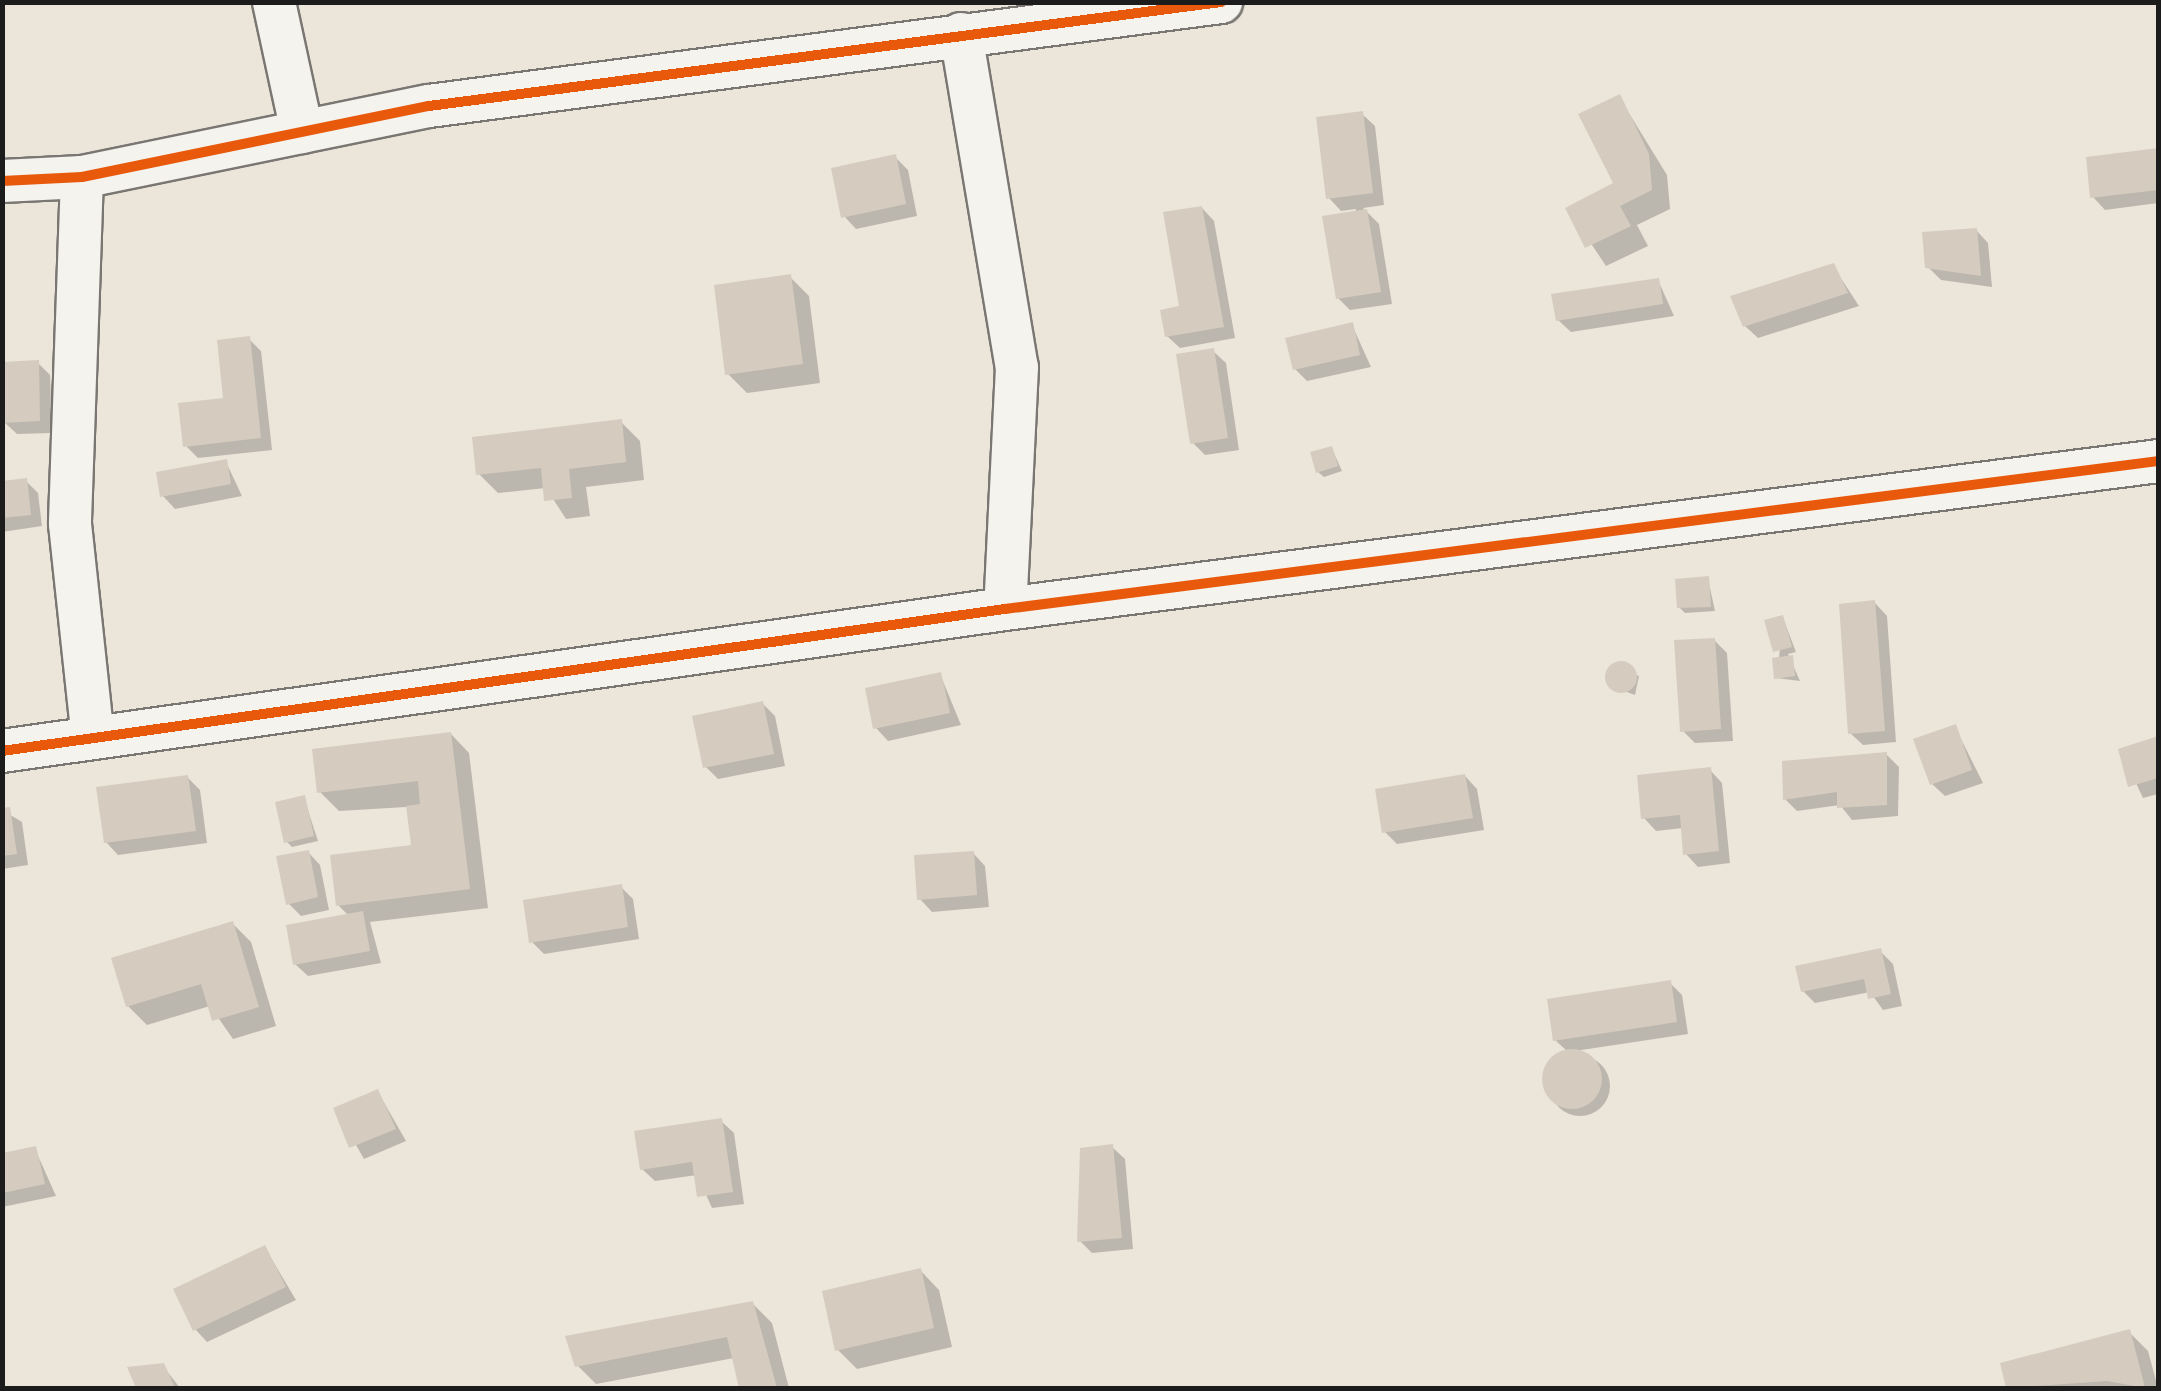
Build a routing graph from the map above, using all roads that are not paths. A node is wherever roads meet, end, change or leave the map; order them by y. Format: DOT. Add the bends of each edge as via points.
graph roads {
  1 [pos="274,2"];
  2 [pos="1220,2"];
  3 [pos="961,34"];
  4 [pos="302,132"];
  5 [pos="82,176"];
  6 [pos="2,181"];
  7 [pos="2158,462"];
  8 [pos="1005,609"];
  9 [pos="93,738"];
  10 [pos="2,751"];
  1 -- 4 [label="street"];
  2 -- 3 [label="street"];
  3 -- 4 [label="street" via="429,106"];
  3 -- 8 [label="street" via="1017,366"];
  4 -- 5 [label="street"];
  5 -- 6 [label="street"];
  5 -- 9 [label="street" via="70,524"];
  7 -- 8 [label="street"];
  8 -- 9 [label="street"];
  9 -- 10 [label="street"];
}
